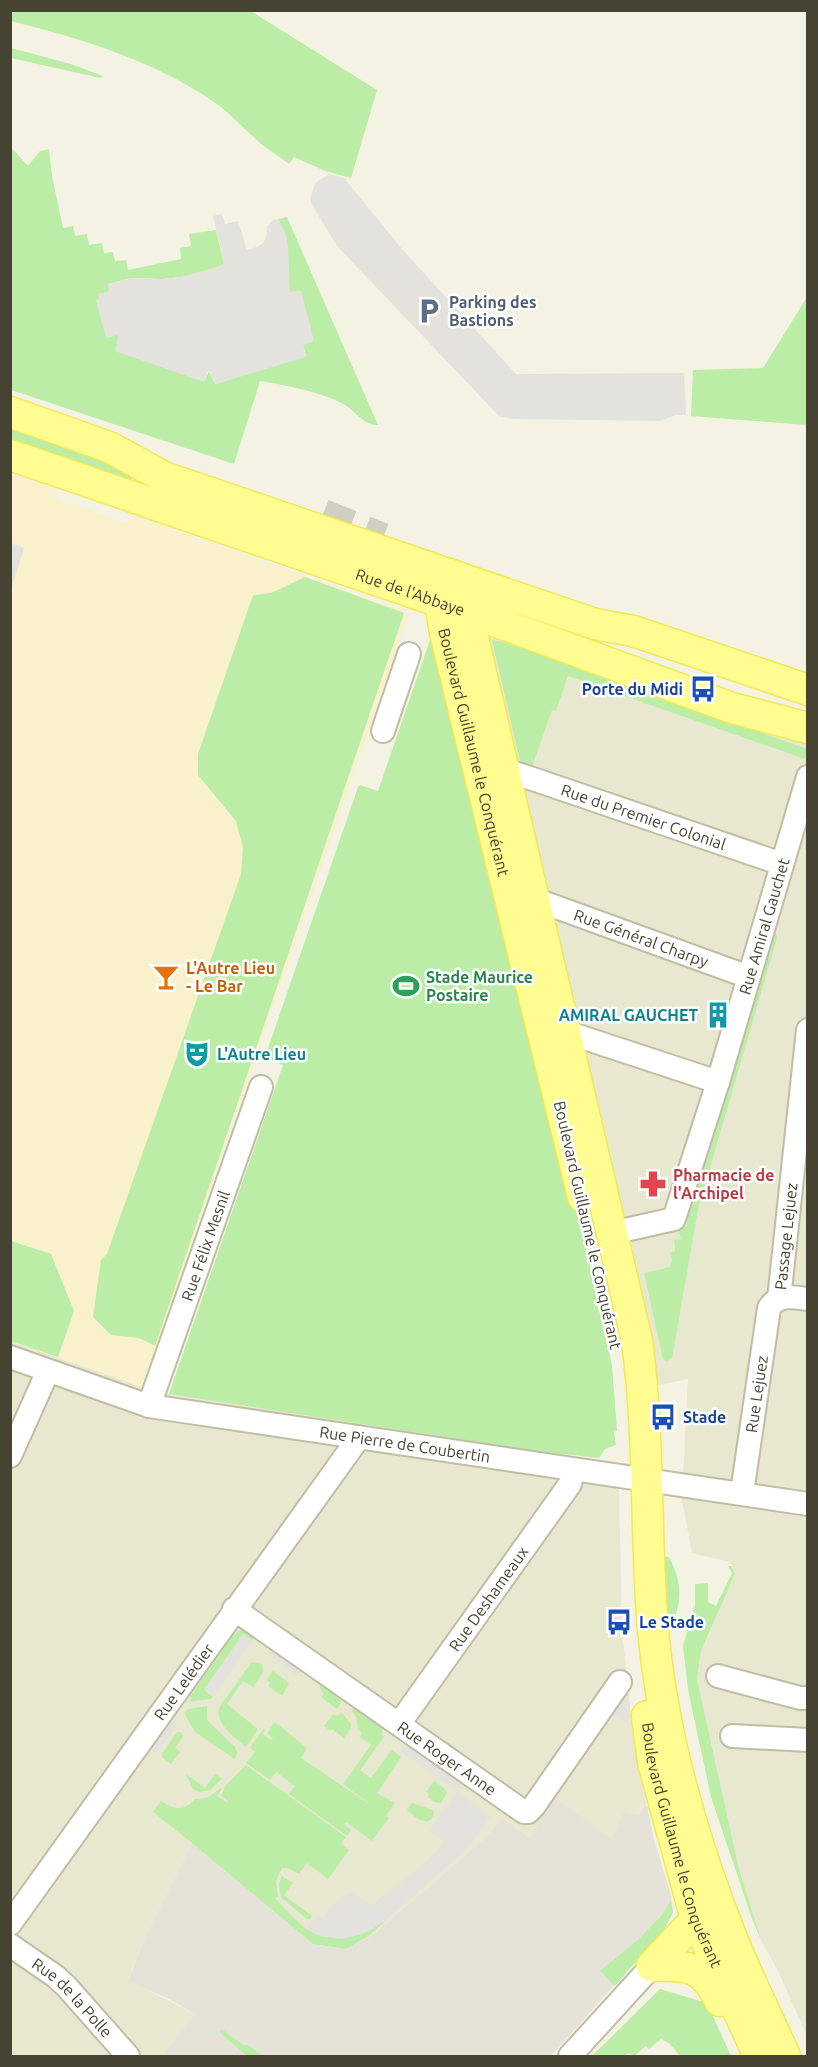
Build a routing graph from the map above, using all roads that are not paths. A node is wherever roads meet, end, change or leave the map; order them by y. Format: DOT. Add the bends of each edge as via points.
graph roads {
  1 [pos="10,412"];
  2 [pos="109,447"];
  3 [pos="12,455"];
  4 [pos="323,514"];
  5 [pos="459,578"];
  6 [pos="453,607"];
  7 [pos="461,647"];
  8 [pos="409,654"];
  9 [pos="807,690"];
  10 [pos="807,728"];
  11 [pos="383,731"];
  12 [pos="505,773"];
  13 [pos="807,777"];
  14 [pos="782,864"];
  15 [pos="534,899"];
  16 [pos="748,977"];
  17 [pos="807,1030"];
  18 [pos="580,1037"];
  19 [pos="575,1071"];
  20 [pos="718,1082"];
  21 [pos="261,1087"];
  22 [pos="612,1233"];
  23 [pos="779,1299"];
  24 [pos="807,1299"];
  25 [pos="10,1357"];
  26 [pos="48,1371"];
  27 [pos="149,1406"];
  28 [pos="356,1437"];
  29 [pos="10,1456"];
  30 [pos="573,1470"];
  31 [pos="638,1477"];
  32 [pos="742,1493"];
  33 [pos="807,1504"];
  34 [pos="234,1609"];
  35 [pos="718,1676"];
  36 [pos="620,1682"];
  37 [pos="807,1698"];
  38 [pos="399,1724"];
  39 [pos="732,1736"];
  40 [pos="807,1740"];
  41 [pos="699,1847"];
  42 [pos="687,1888"];
  43 [pos="10,1924"];
  44 [pos="701,1924"];
  45 [pos="10,1945"];
  46 [pos="652,1966"];
  47 [pos="128,2056"];
  48 [pos="570,2056"];
  49 [pos="745,2056"];
  50 [pos="759,2056"];
  51 [pos="775,2056"];
  52 [pos="785,2056"];
  1 -- 2 [label="main road, Rue de l'Abbaye"];
  2 -- 4 [label="main road, Rue de l'Abbaye" via="172,461"];
  2 -- 5 [label="main road, Rue de l'Abbaye" via="164,477"];
  3 -- 6 [label="main road, Rue de l'Abbaye"];
  5 -- 6 [label="main road"];
  5 -- 9 [label="main road, Rue de l'Abbaye" via="595,624 643,634"];
  6 -- 10 [label="main road, Rue de l'Abbaye" via="732,708"];
  6 -- 12 [label="main road, Boulevard Guillaume le Conquérant"];
  6 -- 31 [label="main road, Boulevard Guillaume le Conquérant" via="445,633 611,1311"];
  7 -- 19 [label="main road, Boulevard Guillaume le Conquérant" via="535,944"];
  8 -- 11 [label="street"];
  12 -- 14 [label="street, Rue du Premier Colonial" via="527,777"];
  12 -- 15 [label="main road, Boulevard Guillaume le Conquérant"];
  13 -- 14 [label="street, Rue Amiral Gauchet"];
  14 -- 16 [label="street, Rue Amiral Gauchet"];
  15 -- 16 [label="street, Rue Général Charpy"];
  15 -- 18 [label="main road, Boulevard Guillaume le Conquérant"];
  16 -- 20 [label="street, Rue Amiral Gauchet"];
  17 -- 23 [label="street, Passage Lejuez"];
  18 -- 19 [label="main road, Boulevard Guillaume le Conquérant"];
  18 -- 20 [label="street"];
  19 -- 22 [label="main road, Boulevard Guillaume le Conquérant"];
  20 -- 22 [label="street, Rue Amiral Gauchet" via="674,1219"];
  21 -- 27 [label="street, Rue Félix Mesnil"];
  22 -- 31 [label="main road, Boulevard Guillaume le Conquérant" via="642,1380"];
  23 -- 24 [label="street"];
  23 -- 32 [label="street, Rue Lejuez" via="769,1308"];
  25 -- 26 [label="street, Rue Pierre de Coubertin"];
  26 -- 27 [label="street, Rue Pierre de Coubertin"];
  26 -- 29 [label="street"];
  27 -- 28 [label="street, Rue Pierre de Coubertin"];
  28 -- 30 [label="street, Rue Pierre de Coubertin"];
  28 -- 34 [label="street, Rue Lelédier"];
  30 -- 31 [label="street, Rue Pierre de Coubertin"];
  30 -- 38 [label="street, Rue Deshameaux" via="570,1484"];
  31 -- 32 [label="street, Rue Pierre de Coubertin"];
  31 -- 41 [label="main road, Boulevard Guillaume le Conquérant" via="663,1706 679,1782"];
  31 -- 42 [label="main road, Boulevard Guillaume le Conquérant" via="631,1586 639,1664 653,1762"];
  32 -- 33 [label="street, Rue Pierre de Coubertin"];
  34 -- 38 [label="street, Rue Roger Anne"];
  34 -- 43 [label="street, Rue Lelédier"];
  35 -- 37 [label="street"];
  36 -- 38 [label="street, Rue Roger Anne" via="528,1812 519,1811"];
  39 -- 40 [label="street"];
  41 -- 44 [label="street" via="708,1888"];
  41 -- 52 [label="main road, Boulevard Guillaume le Conquérant" via="733,1942"];
  42 -- 44 [label="main road, Boulevard Guillaume le Conquérant"];
  42 -- 46 [label="street" via="679,1922"];
  44 -- 46 [label="main road"];
  44 -- 50 [label="main road, Boulevard Guillaume le Conquérant"];
  44 -- 51 [label="main road" via="713,1925 719,1934"];
  45 -- 47 [label="street, Rue de la Polle" via="66,1986"];
  46 -- 48 [label="street"];
  46 -- 49 [label="main road" via="684,1967 708,1979"];
}
